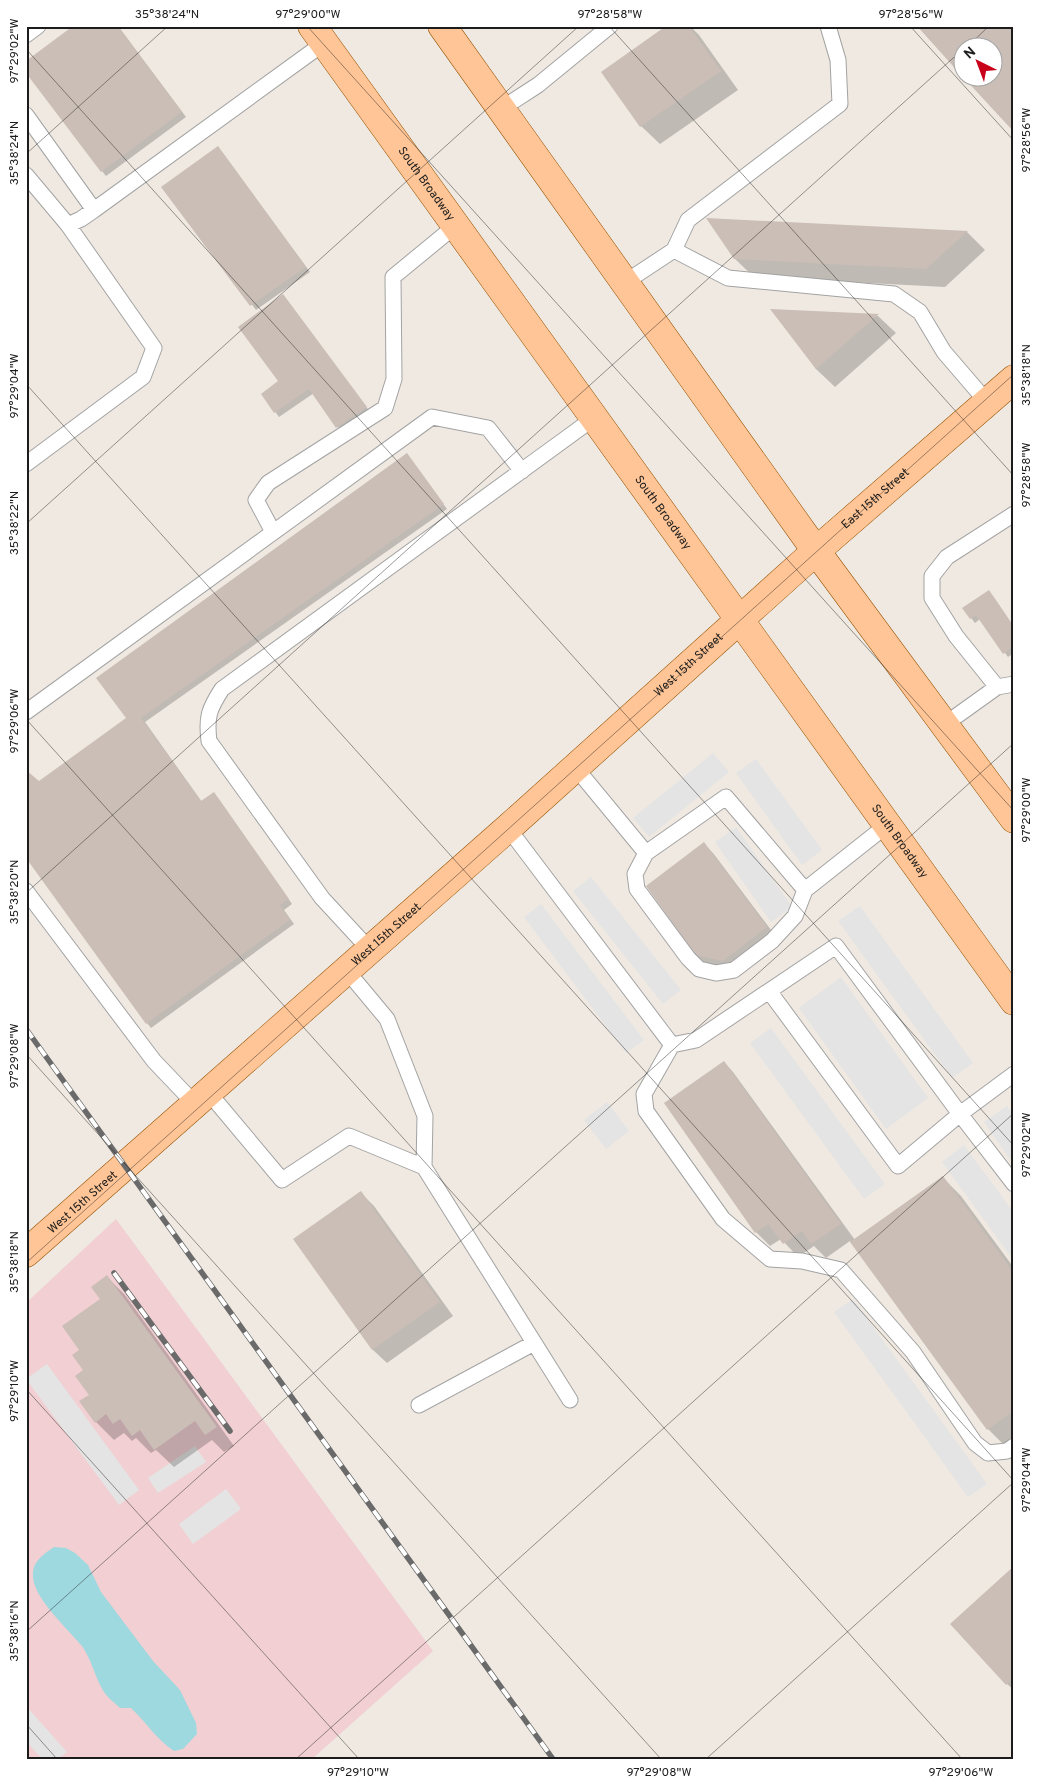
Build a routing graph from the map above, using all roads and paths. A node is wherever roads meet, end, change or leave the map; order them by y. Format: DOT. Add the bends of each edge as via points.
graph roads {
  1 [pos="38,26"];
  2 [pos="442,26"];
  3 [pos="610,26"];
  4 [pos="828,26"];
  5 [pos="26,35"];
  6 [pos="318,35"];
  7 [pos="501,109"];
  8 [pos="26,115"];
  9 [pos="26,175"];
  10 [pos="94,210"];
  11 [pos="68,226"];
  12 [pos="455,226"];
  13 [pos="674,250"];
  14 [pos="624,283"];
  15 [pos="1014,379"];
  16 [pos="987,402"];
  17 [pos="594,418"];
  18 [pos="26,464"];
  19 [pos="522,471"];
  20 [pos="1014,514"];
  21 [pos="273,532"];
  22 [pos="816,551"];
  23 [pos="738,620"];
  24 [pos="1014,684"];
  25 [pos="997,687"];
  26 [pos="26,712"];
  27 [pos="944,725"];
  28 [pos="575,768"];
  29 [pos="1012,812"];
  30 [pos="887,825"];
  31 [pos="508,828"];
  32 [pos="646,853"];
  33 [pos="805,890"];
  34 [pos="26,891"];
  35 [pos="370,950"];
  36 [pos="347,971"];
  37 [pos="769,992"];
  38 [pos="1014,1001"];
  39 [pos="672,1045"];
  40 [pos="1014,1074"];
  41 [pos="203,1099"];
  42 [pos="960,1114"];
  43 [pos="424,1167"];
  44 [pos="1014,1184"];
  45 [pos="29,1253"];
  46 [pos="534,1343"];
  47 [pos="570,1400"];
  48 [pos="418,1405"];
  49 [pos="1014,1446"];
  1 -- 5 [label="lane"];
  2 -- 7 [label="main road"];
  3 -- 7 [label="lane" via="538,85"];
  4 -- 13 [label="lane" via="838,60 840,104 688,220"];
  6 -- 10 [label="lane"];
  6 -- 12 [label="main road, South Broadway"];
  7 -- 14 [label="main road"];
  8 -- 10 [label="lane"];
  9 -- 11 [label="lane"];
  10 -- 11 [label="lane"];
  11 -- 18 [label="lane" via="154,348 143,377"];
  12 -- 17 [label="main road, South Broadway"];
  12 -- 21 [label="lane" via="393,277 394,379 385,408 268,483 256,500"];
  13 -- 14 [label="lane"];
  13 -- 16 [label="lane" via="728,278 894,294 920,312 944,352"];
  14 -- 22 [label="main road"];
  15 -- 16 [label="main road, East 15th Street"];
  16 -- 22 [label="main road, East 15th Street"];
  17 -- 19 [label="lane"];
  17 -- 23 [label="main road, South Broadway"];
  19 -- 21 [label="lane" via="488,428 432,417"];
  19 -- 35 [label="lane" via="222,689 211,705 207,722 209,741 322,898"];
  20 -- 25 [label="lane" via="947,557 932,576 932,598 956,636"];
  21 -- 26 [label="lane"];
  22 -- 23 [label="main road, East 15th Street"];
  22 -- 27 [label="main road"];
  23 -- 28 [label="main road, West 15th Street"];
  23 -- 30 [label="main road, South Broadway"];
  24 -- 25 [label="lane"];
  25 -- 27 [label="lane"];
  27 -- 29 [label="main road"];
  28 -- 31 [label="main road, West 15th Street"];
  28 -- 32 [label="lane"];
  30 -- 33 [label="lane"];
  30 -- 38 [label="main road, South Broadway"];
  31 -- 35 [label="main road, West 15th Street"];
  31 -- 39 [label="lane"];
  32 -- 33 [label="lane" via="726,797"];
  32 -- 33 [label="lane" via="635,874 637,889 688,958 699,969 716,973 734,970 772,941 795,916"];
  34 -- 41 [label="lane" via="154,1061"];
  35 -- 36 [label="main road, West 15th Street"];
  36 -- 41 [label="main road, West 15th Street"];
  36 -- 43 [label="lane" via="387,1019 401,1054 425,1116"];
  37 -- 39 [label="lane" via="696,1040"];
  37 -- 42 [label="lane" via="836,946"];
  37 -- 42 [label="lane" via="898,1166"];
  39 -- 49 [label="lane" via="644,1094 646,1111 723,1218 770,1259 802,1261 841,1270 913,1352 975,1443 988,1453 1008,1451"];
  40 -- 42 [label="lane"];
  41 -- 43 [label="lane" via="282,1180 350,1136"];
  41 -- 45 [label="main road, West 15th Street"];
  42 -- 44 [label="lane"];
  43 -- 46 [label="lane"];
  46 -- 47 [label="lane"];
  46 -- 48 [label="lane"];
}
